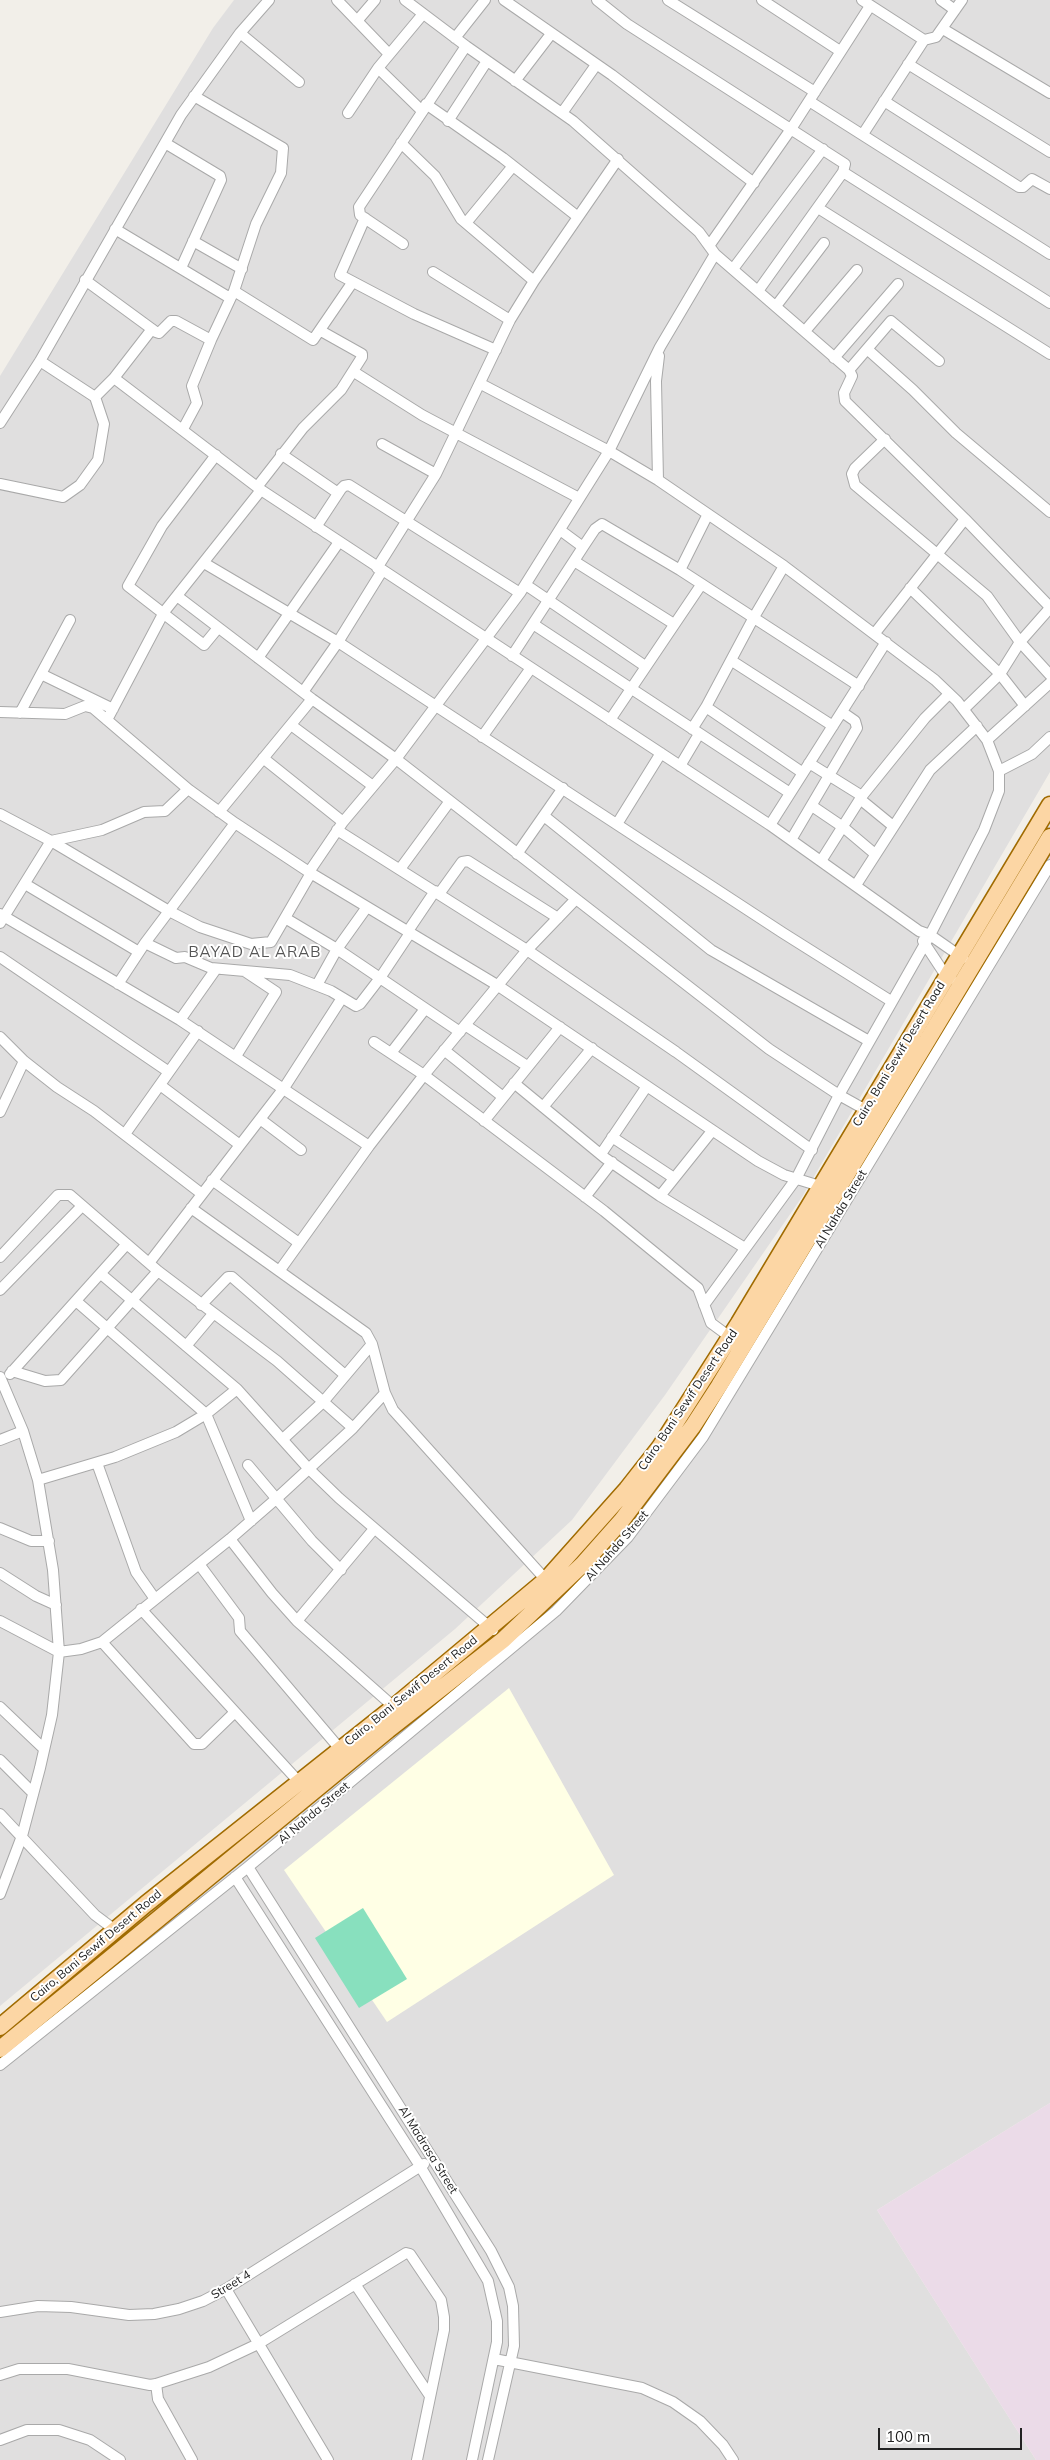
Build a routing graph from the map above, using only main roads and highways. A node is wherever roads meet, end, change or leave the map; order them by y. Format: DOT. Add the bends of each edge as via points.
graph roads {
  1 [pos="1050,805"];
  2 [pos="1050,837"];
  3 [pos="966,960"];
  4 [pos="953,981"];
  5 [pos="146,1904"];
  6 [pos="162,1925"];
  7 [pos="0,2028"];
  8 [pos="0,2049"];
  1 -- 3 [label="main road, Cairo, Bani Sewif Desert Road"];
  2 -- 3 [label="main road, Cairo, Bani Sewif Desert Road"];
  3 -- 4 [label="main road, Cairo, Bani Sewif Desert Road"];
  4 -- 5 [label="main road, Cairo, Bani Sewif Desert Road" via="866,1110 730,1337 654,1454 578,1546 546,1580 394,1707"];
  4 -- 6 [label="main road, Cairo, Bani Sewif Desert Road" via="738,1355 693,1426 622,1520 506,1645"];
  5 -- 6 [label="main road"];
  5 -- 7 [label="main road, Cairo, Bani Sewif Desert Road"];
  6 -- 8 [label="main road, Cairo, Bani Sewif Desert Road"];
}
